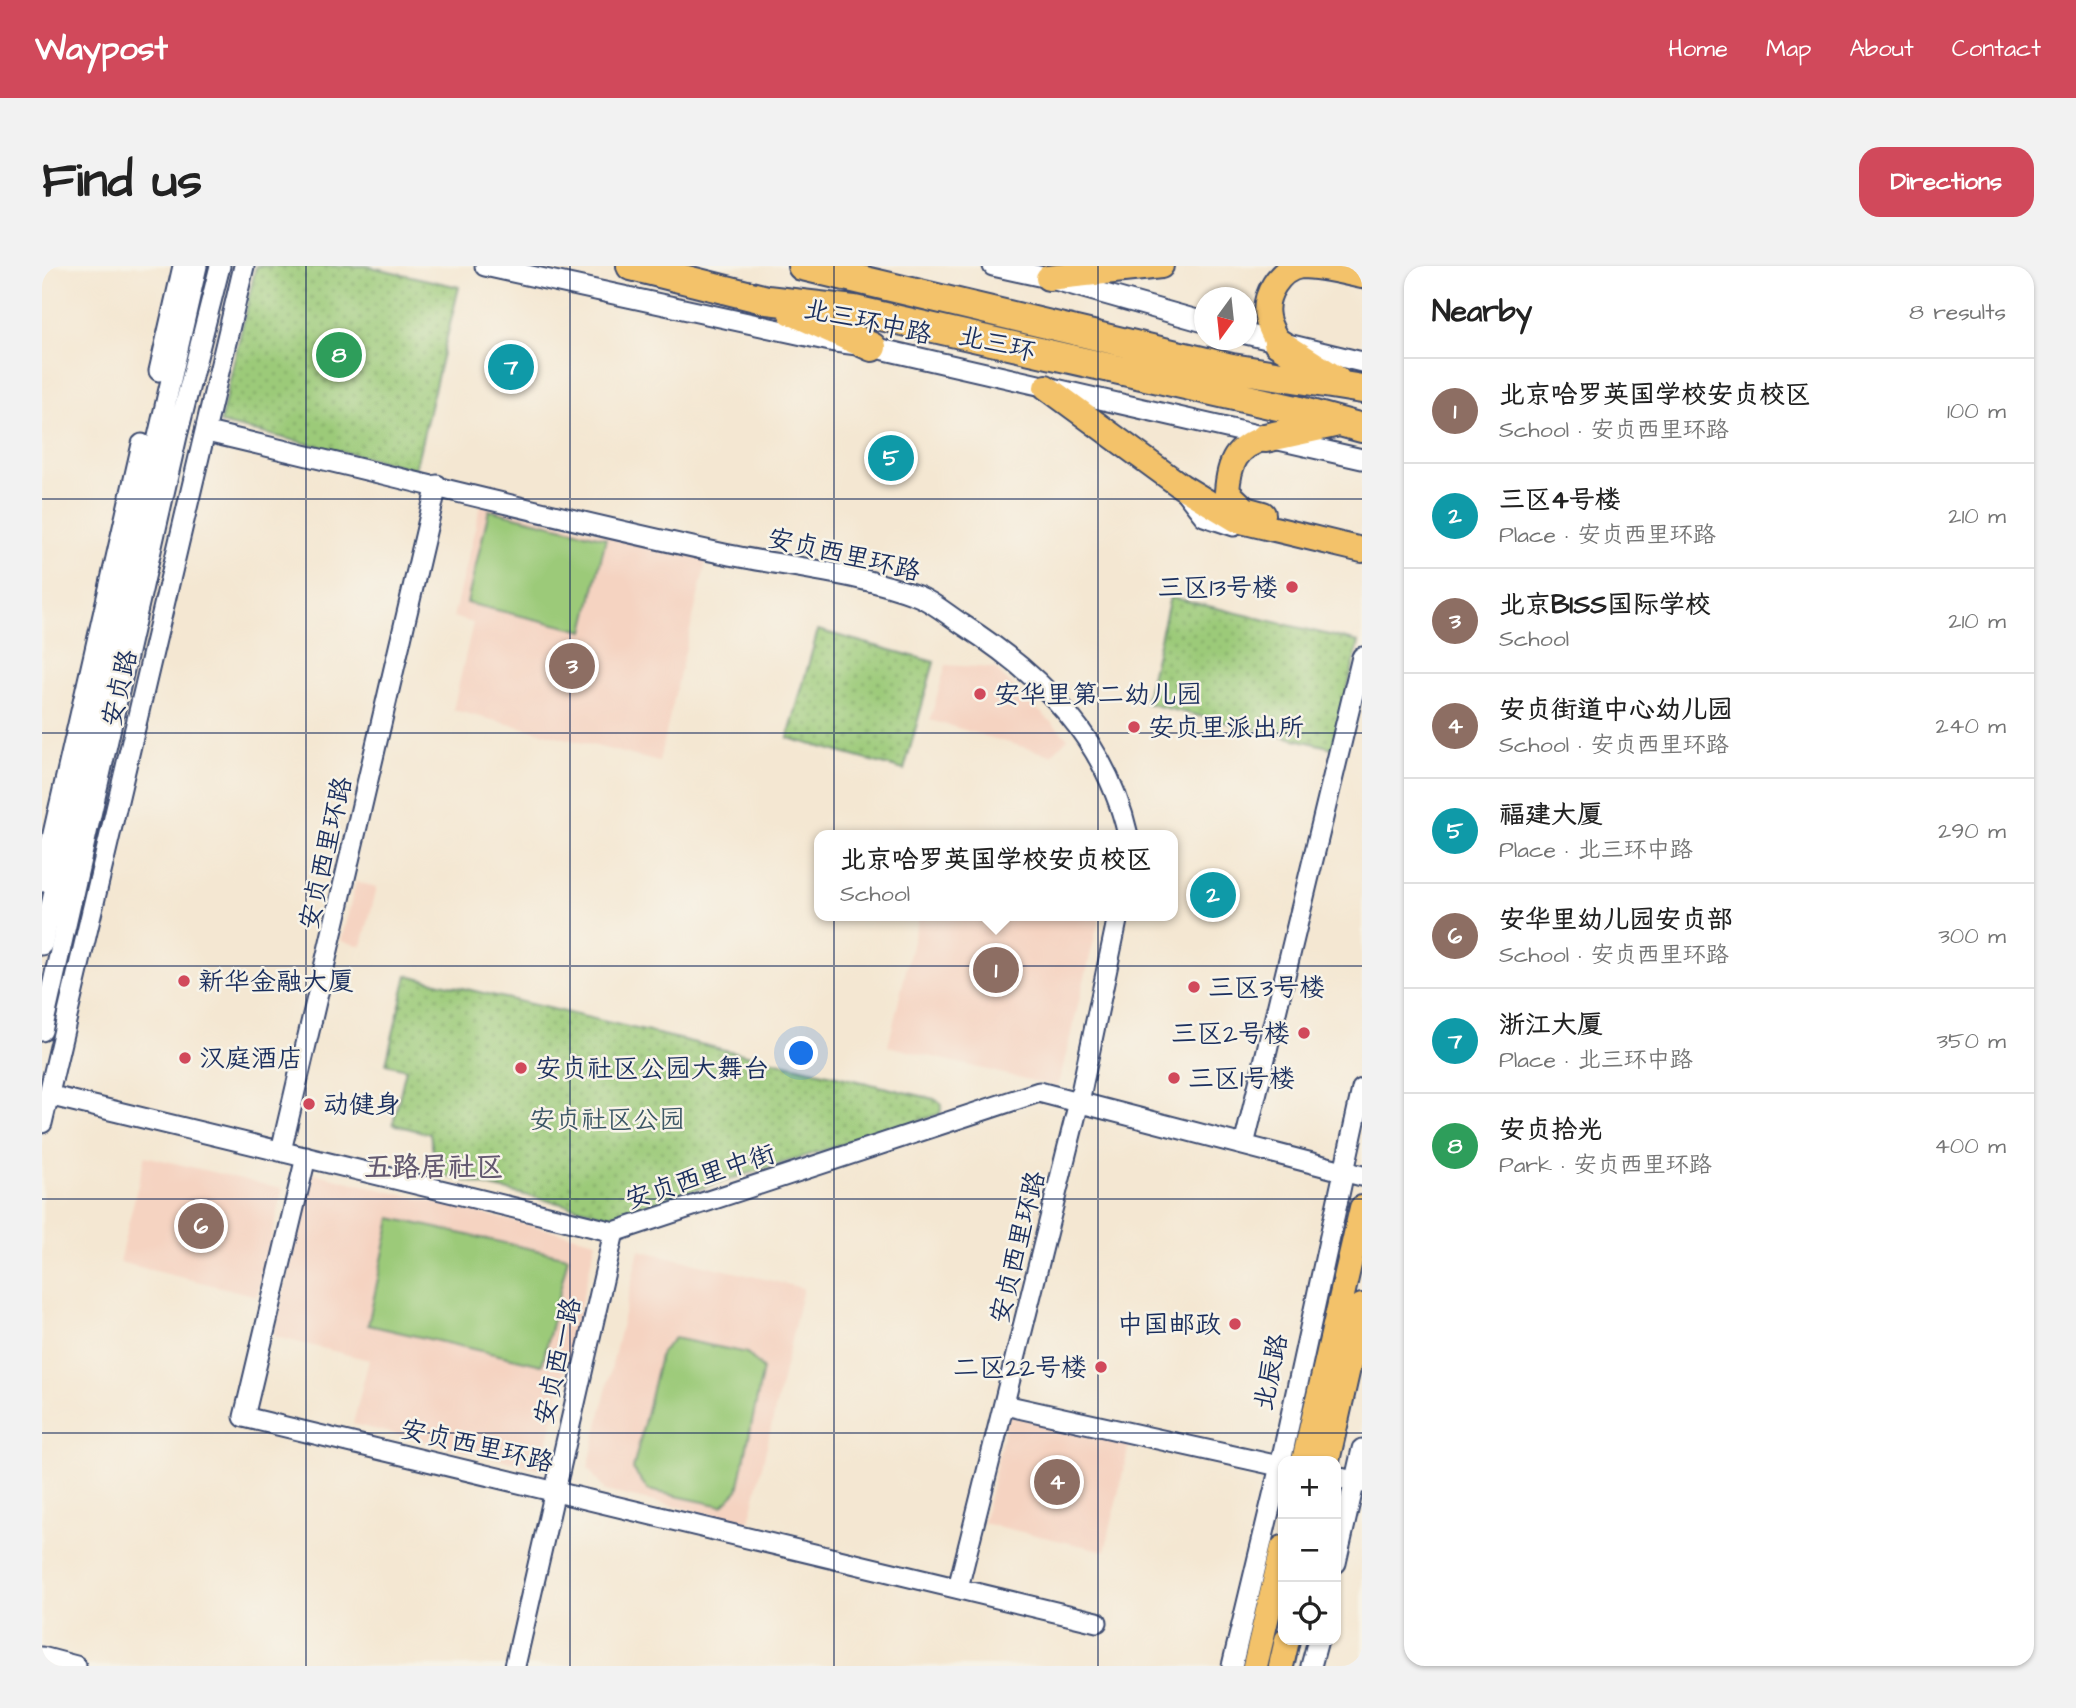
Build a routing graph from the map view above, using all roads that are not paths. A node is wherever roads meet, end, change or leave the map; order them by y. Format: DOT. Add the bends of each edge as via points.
graph roads {
  1 [pos="183,266"];
  2 [pos="197,266"];
  3 [pos="244,266"];
  4 [pos="485,266"];
  5 [pos="631,266"];
  6 [pos="803,266"];
  7 [pos="993,266"];
  8 [pos="1161,266"];
  9 [pos="219,270"];
  10 [pos="1362,276"];
  11 [pos="1048,278"];
  12 [pos="767,300"];
  13 [pos="1194,319"];
  14 [pos="232,323"];
  15 [pos="1257,337"];
  16 [pos="1278,343"];
  17 [pos="872,347"];
  18 [pos="1362,362"];
  19 [pos="1046,387"];
  20 [pos="1353,388"];
  21 [pos="1335,423"];
  22 [pos="1362,428"];
  23 [pos="207,432"];
  24 [pos="1265,438"];
  25 [pos="1362,459"];
  26 [pos="437,485"];
  27 [pos="1181,486"];
  28 [pos="183,533"];
  29 [pos="1362,539"];
  30 [pos="1362,550"];
  31 [pos="116,558"];
  32 [pos="1362,558"];
  33 [pos="149,562"];
  34 [pos="127,576"];
  35 [pos="1362,657"];
  36 [pos="1127,830"];
  37 [pos="42,882"];
  38 [pos="72,901"];
  39 [pos="1117,921"];
  40 [pos="89,924"];
  41 [pos="42,946"];
  42 [pos="42,1031"];
  43 [pos="1362,1089"];
  44 [pos="48,1095"];
  45 [pos="1079,1102"];
  46 [pos="42,1123"];
  47 [pos="1244,1145"];
  48 [pos="281,1151"];
  49 [pos="306,1157"];
  50 [pos="1352,1174"];
  51 [pos="1362,1208"];
  52 [pos="614,1232"];
  53 [pos="1362,1306"];
  54 [pos="1005,1405"];
  55 [pos="1362,1449"];
  56 [pos="1291,1456"];
  57 [pos="1292,1456"];
  58 [pos="1328,1456"];
  59 [pos="1278,1463"];
  60 [pos="1351,1480"];
  61 [pos="554,1490"];
  62 [pos="1278,1504"];
  63 [pos="1341,1535"];
  64 [pos="1278,1569"];
  65 [pos="958,1588"];
  66 [pos="1097,1622"];
  67 [pos="1286,1645"];
  68 [pos="1317,1645"];
  69 [pos="42,1657"];
  70 [pos="76,1666"];
  71 [pos="515,1666"];
  72 [pos="1232,1666"];
  73 [pos="1255,1666"];
  74 [pos="1281,1666"];
  75 [pos="1311,1666"];
  1 -- 31 [label="street, 安贞路"];
  2 -- 34 [label="street, 安贞路"];
  3 -- 14 [label="street, 安贞路"];
  4 -- 17 [label="street, 北三环中路"];
  5 -- 12 [label="highway, 北三环"];
  6 -- 20 [label="highway, 北三环" via="1232,368"];
  7 -- 11 [label="street"];
  8 -- 11 [label="main road"];
  9 -- 14 [label="street"];
  9 -- 33 [label="street, 安贞路"];
  10 -- 16 [label="main road" via="1315,266 1298,267 1283,275 1268,298 1267,317"];
  11 -- 13 [label="street"];
  12 -- 17 [label="highway"];
  12 -- 21 [label="highway, 北三环" via="854,310 1296,410"];
  14 -- 23 [label="street, 安贞路"];
  15 -- 16 [label="street"];
  16 -- 18 [label="street"];
  16 -- 20 [label="highway"];
  17 -- 19 [label="street, 北三环中路"];
  19 -- 24 [label="street, 北三环中路"];
  19 -- 27 [label="main road"];
  21 -- 22 [label="highway, 北三环"];
  21 -- 24 [label="highway"];
  23 -- 26 [label="street, 安贞西里环路"];
  23 -- 28 [label="street, 安贞路"];
  24 -- 25 [label="street, 北三环中路"];
  24 -- 29 [label="main road" via="1246,444 1235,458 1227,492 1245,509"];
  26 -- 36 [label="street, 安贞西里环路" via="720,553 861,579 919,596 990,642 1049,691 1089,739 1119,797"];
  26 -- 48 [label="street, 安贞西里环路"];
  27 -- 30 [label="main road" via="1237,520"];
  27 -- 32 [label="street" via="1204,516"];
  28 -- 33 [label="street"];
  28 -- 40 [label="street, 安贞路"];
  31 -- 34 [label="street"];
  31 -- 37 [label="street, 安贞路"];
  33 -- 38 [label="street, 安贞路"];
  34 -- 41 [label="street, 安贞路"];
  35 -- 47 [label="street"];
  38 -- 40 [label="street"];
  38 -- 42 [label="street, 安贞路"];
  39 -- 45 [label="street, 安贞西里环路"];
  40 -- 44 [label="street, 安贞路"];
  43 -- 50 [label="street, 北辰路"];
  44 -- 46 [label="street, 安贞路"];
  44 -- 48 [label="street, 安贞西里中街"];
  45 -- 47 [label="street, 安贞西里中街"];
  45 -- 52 [label="street, 安贞西里中街" via="1039,1092"];
  45 -- 54 [label="street, 安贞西里环路"];
  47 -- 50 [label="street, 安贞西里中街"];
  48 -- 49 [label="street, 安贞西里中街"];
  49 -- 52 [label="street, 安贞西里中街"];
  49 -- 61 [label="street, 安贞西里环路" via="244,1417"];
  50 -- 56 [label="street, 北辰路"];
  51 -- 57 [label="main road, 北辰路"];
  52 -- 61 [label="street, 安贞西一路"];
  53 -- 58 [label="main road"];
  54 -- 59 [label="street"];
  54 -- 65 [label="street, 安贞西里环路"];
  55 -- 60 [label="street"];
  60 -- 63 [label="street"];
  61 -- 65 [label="street, 安贞西里环路"];
  61 -- 71 [label="street, 安贞西一路"];
  62 -- 72 [label="street, 北辰路"];
  64 -- 73 [label="main road"];
  65 -- 66 [label="street, 安贞西里环路"];
  67 -- 74 [label="main road"];
  68 -- 75 [label="street"];
  69 -- 70 [label="street"];
}
